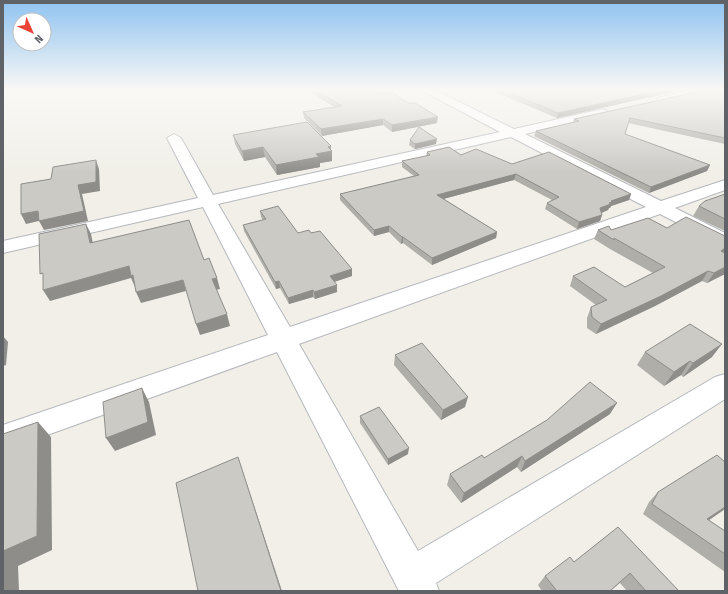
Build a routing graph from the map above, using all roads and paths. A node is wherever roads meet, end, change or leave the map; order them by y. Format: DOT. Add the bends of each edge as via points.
graph roads {
  1 [pos="480,118"];
  2 [pos="583,118"];
  3 [pos="512,134"];
  4 [pos="174,138"];
  5 [pos="725,185"];
  6 [pos="208,201"];
  7 [pos="660,208"];
  8 [pos="725,240"];
  9 [pos="3,247"];
  10 [pos="284,340"];
  11 [pos="725,385"];
  12 [pos="3,438"];
  13 [pos="416,584"];
  1 -- 3 [label="street"];
  2 -- 3 [label="street"];
  3 -- 6 [label="street"];
  3 -- 7 [label="street"];
  4 -- 6 [label="street"];
  5 -- 7 [label="street"];
  6 -- 9 [label="street"];
  6 -- 10 [label="street"];
  7 -- 8 [label="street"];
  7 -- 10 [label="street"];
  10 -- 12 [label="street"];
  10 -- 13 [label="street"];
  11 -- 13 [label="street"];
}
